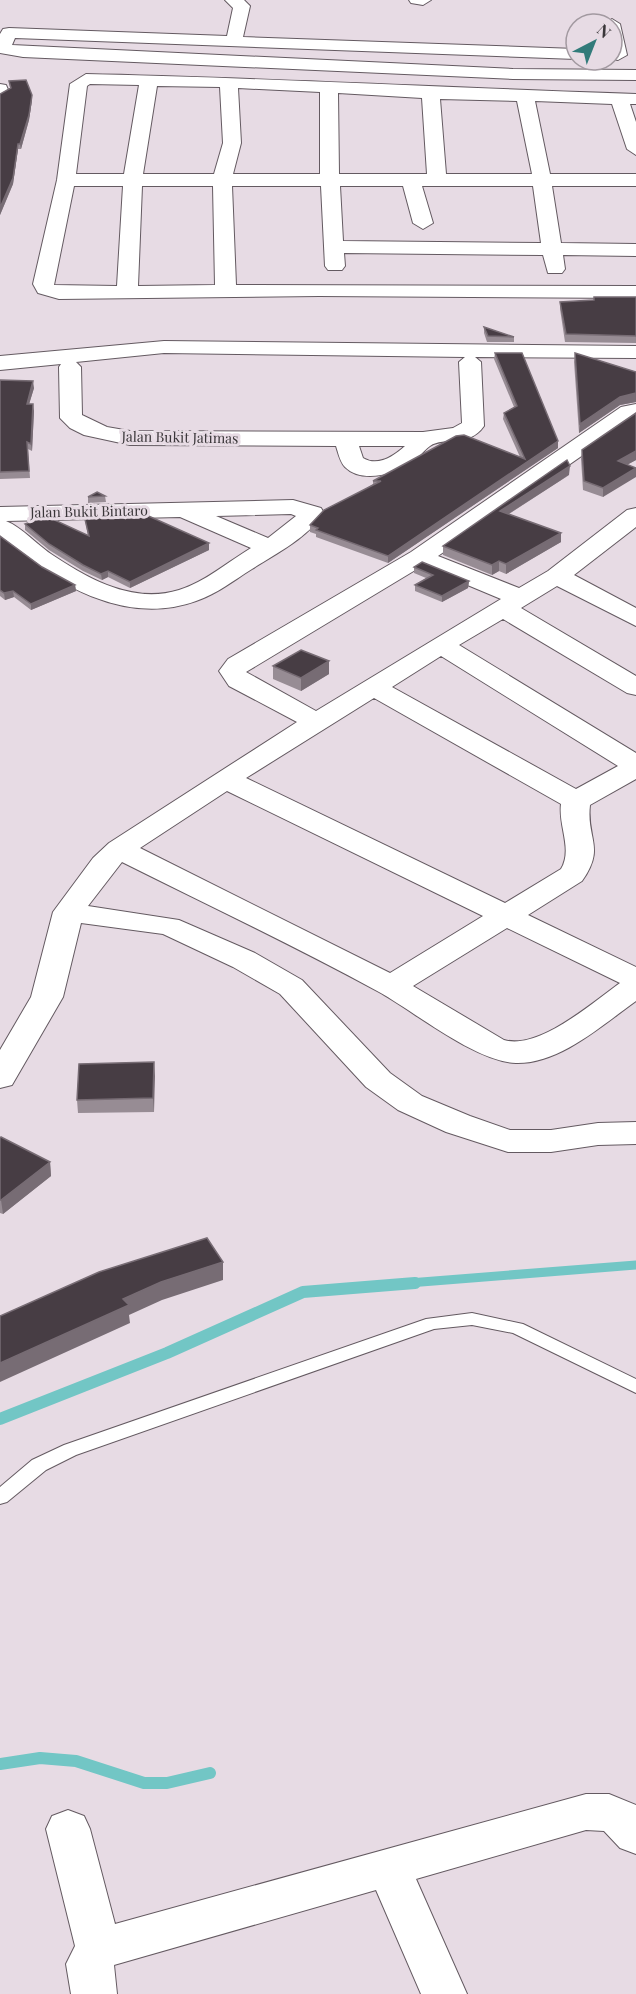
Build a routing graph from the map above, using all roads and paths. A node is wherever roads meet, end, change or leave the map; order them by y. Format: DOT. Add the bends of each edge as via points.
graph roads {
  1 [pos="233,0"];
  2 [pos="417,0"];
  3 [pos="423,0"];
  4 [pos="607,6"];
  5 [pos="609,12"];
  6 [pos="5,33"];
  7 [pos="237,40"];
  8 [pos="564,54"];
  9 [pos="232,60"];
  10 [pos="513,74"];
  11 [pos="636,75"];
  12 [pos="149,80"];
  13 [pos="229,82"];
  14 [pos="329,88"];
  15 [pos="431,93"];
  16 [pos="518,96"];
  17 [pos="628,99"];
  18 [pos="636,149"];
  19 [pos="436,178"];
  20 [pos="222,179"];
  21 [pos="411,179"];
  22 [pos="66,180"];
  23 [pos="133,180"];
  24 [pos="541,180"];
  25 [pos="636,180"];
  26 [pos="330,181"];
  27 [pos="423,223"];
  28 [pos="334,247"];
  29 [pos="553,248"];
  30 [pos="636,250"];
  31 [pos="558,290"];
  32 [pos="226,291"];
  33 [pos="337,291"];
  34 [pos="636,292"];
  35 [pos="127,293"];
  36 [pos="279,353"];
  37 [pos="633,358"];
  38 [pos="470,362"];
  39 [pos="0,363"];
  40 [pos="70,367"];
  41 [pos="0,373"];
  42 [pos="636,411"];
  43 [pos="345,437"];
  44 [pos="423,439"];
  45 [pos="178,509"];
  46 [pos="0,514"];
  47 [pos="636,515"];
  48 [pos="0,527"];
  49 [pos="269,548"];
  50 [pos="420,557"];
  51 [pos="557,576"];
  52 [pos="513,603"];
  53 [pos="636,618"];
  54 [pos="441,645"];
  55 [pos="373,687"];
  56 [pos="636,687"];
  57 [pos="317,722"];
  58 [pos="636,766"];
  59 [pos="225,779"];
  60 [pos="576,801"];
  61 [pos="119,849"];
  62 [pos="68,912"];
  63 [pos="506,916"];
  64 [pos="636,979"];
  65 [pos="391,986"];
  66 [pos="636,987"];
  67 [pos="0,1078"];
  68 [pos="636,1133"];
  69 [pos="636,1387"];
  70 [pos="0,1497"];
  71 [pos="68,1829"];
  72 [pos="636,1835"];
  73 [pos="389,1869"];
  74 [pos="99,1949"];
  75 [pos="94,1994"];
  76 [pos="444,1994"];
  1 -- 7 [label="street" via="242,6"];
  2 -- 3 [label="street"];
  4 -- 5 [label="street"];
  6 -- 7 [label="street"];
  6 -- 9 [label="street" via="3,46 14,51"];
  7 -- 8 [label="street"];
  7 -- 9 [label="street"];
  9 -- 10 [label="street"];
  10 -- 11 [label="street"];
  10 -- 16 [label="street"];
  12 -- 13 [label="street"];
  12 -- 22 [label="street" via="100,78 79,84"];
  12 -- 23 [label="street"];
  13 -- 14 [label="street"];
  13 -- 20 [label="street" via="232,144"];
  14 -- 15 [label="street"];
  14 -- 26 [label="street"];
  15 -- 16 [label="street"];
  15 -- 19 [label="street"];
  16 -- 17 [label="street"];
  16 -- 24 [label="street" via="535,135"];
  17 -- 18 [label="street"];
  19 -- 21 [label="street"];
  19 -- 24 [label="street"];
  20 -- 23 [label="street"];
  20 -- 26 [label="street"];
  20 -- 32 [label="street"];
  21 -- 26 [label="street"];
  21 -- 27 [label="street"];
  22 -- 23 [label="street"];
  22 -- 35 [label="street" via="43,288 59,293"];
  23 -- 35 [label="street"];
  24 -- 25 [label="street"];
  24 -- 29 [label="street"];
  26 -- 28 [label="street"];
  28 -- 29 [label="street"];
  28 -- 33 [label="street"];
  29 -- 30 [label="street"];
  29 -- 31 [label="street"];
  31 -- 33 [label="street"];
  31 -- 34 [label="street"];
  32 -- 33 [label="street"];
  32 -- 35 [label="street"];
  36 -- 37 [label="street"];
  36 -- 38 [label="street"];
  36 -- 39 [label="street" via="164,347"];
  36 -- 40 [label="street"];
  37 -- 38 [label="street"];
  38 -- 44 [label="street, Jalan Bukit Jatimas" via="473,426 459,434"];
  40 -- 41 [label="street"];
  40 -- 43 [label="street, Jalan Bukit Jatimas" via="71,418 92,431 130,438"];
  42 -- 50 [label="street"];
  43 -- 44 [label="street, Jalan Bukit Jatimas"];
  43 -- 44 [label="street" via="352,462 364,469 388,466 416,450"];
  45 -- 46 [label="street, Jalan Bukit Bintaro"];
  45 -- 49 [label="street, Jalan Bukit Bintaro"];
  45 -- 49 [label="street, Jalan Bukit Bintaro" via="293,507 311,511 309,517"];
  47 -- 51 [label="street"];
  48 -- 49 [label="street, Jalan Bukit Bintaro" via="73,580 116,597 148,602 182,598"];
  50 -- 52 [label="street"];
  50 -- 57 [label="street" via="232,671 238,680"];
  51 -- 52 [label="street"];
  51 -- 53 [label="street"];
  52 -- 54 [label="street"];
  52 -- 56 [label="street"];
  54 -- 55 [label="street"];
  54 -- 58 [label="street"];
  55 -- 57 [label="street"];
  55 -- 60 [label="street"];
  57 -- 59 [label="street"];
  58 -- 60 [label="street"];
  59 -- 61 [label="street"];
  59 -- 63 [label="street"];
  60 -- 63 [label="street" via="580,865 572,875"];
  61 -- 62 [label="street"];
  61 -- 65 [label="street"];
  62 -- 67 [label="street" via="47,997"];
  62 -- 68 [label="street" via="168,926 244,960 291,987 378,1080 410,1103 458,1124 508,1141"];
  63 -- 64 [label="street"];
  63 -- 65 [label="street"];
  65 -- 66 [label="street" via="492,1047 514,1053 531,1052 566,1035"];
  69 -- 70 [label="lane" via="517,1328 472,1319 432,1323 70,1450 39,1465"];
  71 -- 74 [label="street"];
  72 -- 73 [label="street" via="617,1814 605,1810 586,1812"];
  73 -- 74 [label="street"];
  73 -- 76 [label="street"];
  74 -- 75 [label="street" via="89,1964"];
}
